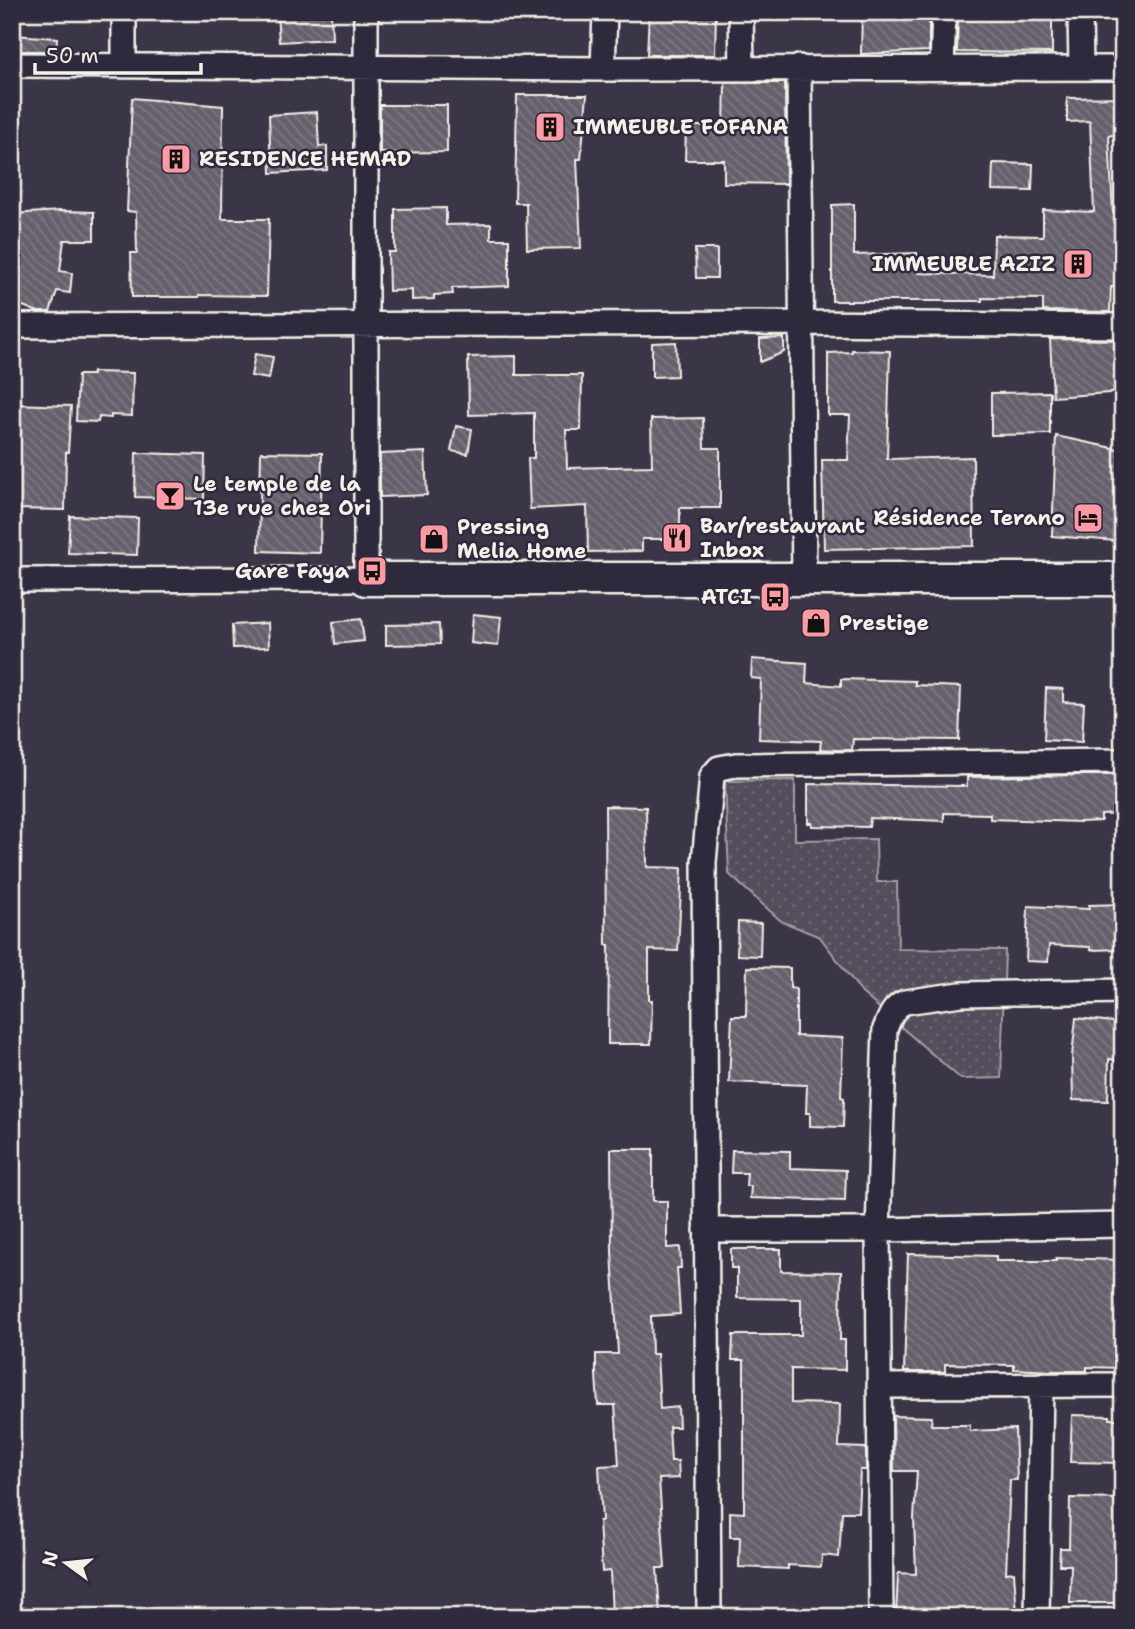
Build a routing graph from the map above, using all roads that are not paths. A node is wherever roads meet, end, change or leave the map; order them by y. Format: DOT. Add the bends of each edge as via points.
graph roads {
  1 [pos="124,12"];
  2 [pos="366,12"];
  3 [pos="605,12"];
  4 [pos="741,12"];
  5 [pos="944,12"];
  6 [pos="1080,12"];
  7 [pos="12,65"];
  8 [pos="124,66"];
  9 [pos="799,67"];
  10 [pos="942,67"];
  11 [pos="367,68"];
  12 [pos="1081,68"];
  13 [pos="1123,68"];
  14 [pos="603,69"];
  15 [pos="742,69"];
  16 [pos="801,323"];
  17 [pos="365,325"];
  18 [pos="12,326"];
  19 [pos="1123,326"];
  20 [pos="12,579"];
  21 [pos="366,579"];
  22 [pos="1123,579"];
  23 [pos="804,581"];
  24 [pos="1123,761"];
  25 [pos="1123,991"];
  26 [pos="1123,1226"];
  27 [pos="706,1230"];
  28 [pos="878,1230"];
  29 [pos="1041,1385"];
  30 [pos="1123,1385"];
  31 [pos="879,1386"];
  32 [pos="709,1617"];
  33 [pos="881,1617"];
  34 [pos="1037,1617"];
  1 -- 8 [label="street"];
  2 -- 11 [label="street"];
  3 -- 14 [label="street"];
  4 -- 15 [label="street"];
  5 -- 10 [label="street"];
  6 -- 12 [label="street"];
  7 -- 8 [label="street"];
  8 -- 11 [label="street"];
  9 -- 10 [label="street"];
  9 -- 15 [label="street"];
  9 -- 16 [label="street"];
  10 -- 12 [label="street"];
  11 -- 14 [label="street"];
  11 -- 17 [label="street"];
  12 -- 13 [label="street"];
  14 -- 15 [label="street"];
  16 -- 17 [label="street"];
  16 -- 19 [label="street"];
  16 -- 23 [label="street"];
  17 -- 18 [label="street"];
  17 -- 21 [label="street"];
  20 -- 21 [label="street"];
  21 -- 23 [label="street"];
  22 -- 23 [label="street"];
  24 -- 27 [label="street" via="736,765 715,770 704,862"];
  25 -- 28 [label="street" via="961,994 898,1005 885,1029"];
  26 -- 28 [label="street"];
  27 -- 28 [label="street"];
  27 -- 32 [label="street"];
  28 -- 31 [label="street"];
  29 -- 30 [label="street"];
  29 -- 31 [label="street"];
  29 -- 34 [label="street"];
  31 -- 33 [label="street"];
}
